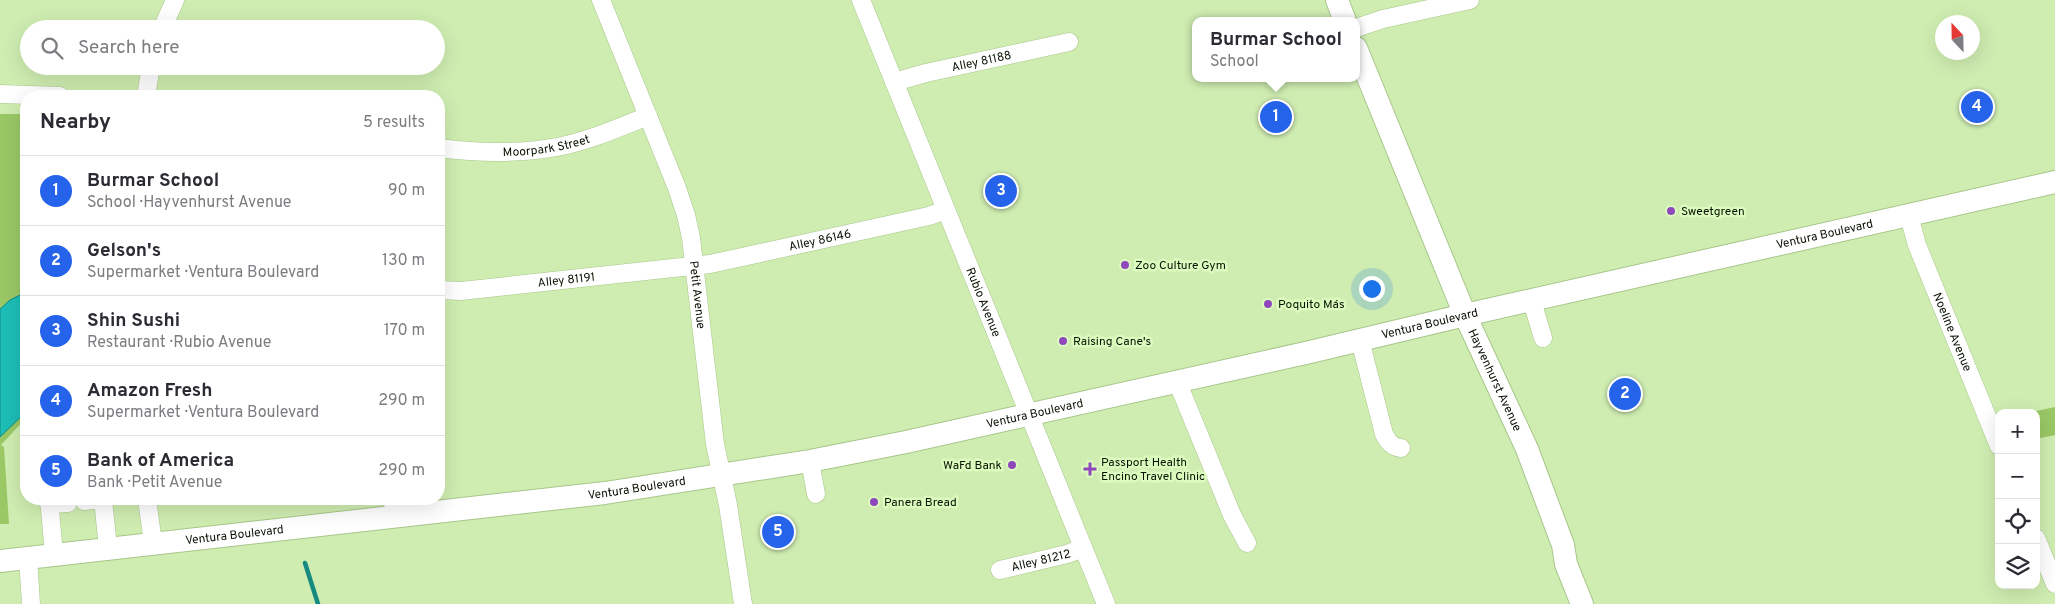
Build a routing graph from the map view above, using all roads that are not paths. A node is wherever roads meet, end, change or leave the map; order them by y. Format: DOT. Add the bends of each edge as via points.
graph roads {
  1 [pos="176,0"];
  2 [pos="601,0"];
  3 [pos="861,0"];
  4 [pos="1337,0"];
  5 [pos="1470,0"];
  6 [pos="1343,17"];
  7 [pos="166,20"];
  8 [pos="1360,27"];
  9 [pos="1069,42"];
  10 [pos="1360,58"];
  11 [pos="150,75"];
  12 [pos="894,82"];
  13 [pos="147,90"];
  14 [pos="0,94"];
  15 [pos="20,95"];
  16 [pos="648,116"];
  17 [pos="445,148"];
  18 [pos="2055,182"];
  19 [pos="945,210"];
  20 [pos="1909,216"];
  21 [pos="694,266"];
  22 [pos="445,290"];
  23 [pos="1532,301"];
  24 [pos="1466,315"];
  25 [pos="1543,338"];
  26 [pos="1360,340"];
  27 [pos="1177,381"];
  28 [pos="1029,413"];
  29 [pos="1995,436"];
  30 [pos="1401,448"];
  31 [pos="810,461"];
  32 [pos="722,476"];
  33 [pos="816,494"];
  34 [pos="49,505"];
  35 [pos="104,505"];
  36 [pos="148,505"];
  37 [pos="440,505"];
  38 [pos="445,505"];
  39 [pos="427,506"];
  40 [pos="393,507"];
  41 [pos="153,543"];
  42 [pos="1247,543"];
  43 [pos="2038,544"];
  44 [pos="108,548"];
  45 [pos="1083,548"];
  46 [pos="54,554"];
  47 [pos="28,558"];
  48 [pos="0,561"];
  49 [pos="1000,570"];
  50 [pos="2055,584"];
  51 [pos="31,604"];
  52 [pos="743,604"];
  53 [pos="1106,604"];
  54 [pos="1582,604"];
  1 -- 7 [label="street"];
  2 -- 16 [label="street, Petit Avenue"];
  3 -- 12 [label="street, Rubio Avenue"];
  4 -- 6 [label="main road"];
  5 -- 8 [label="street"];
  9 -- 12 [label="street, Alley 81188"];
  10 -- 24 [label="main road, Hayvenhurst Avenue"];
  11 -- 13 [label="street"];
  12 -- 19 [label="street, Rubio Avenue"];
  14 -- 15 [label="street"];
  16 -- 17 [label="street, Moorpark Street" via="557,147 502,153"];
  16 -- 21 [label="street, Petit Avenue" via="686,215"];
  18 -- 20 [label="main road, Ventura Boulevard"];
  19 -- 21 [label="street, Alley 86146"];
  19 -- 28 [label="street, Rubio Avenue"];
  20 -- 23 [label="main road, Ventura Boulevard"];
  20 -- 29 [label="street, Noeline Avenue" via="1917,246"];
  21 -- 22 [label="street, Alley 81191"];
  21 -- 32 [label="street, Petit Avenue" via="715,444"];
  23 -- 24 [label="main road, Ventura Boulevard"];
  23 -- 25 [label="street"];
  24 -- 26 [label="main road, Ventura Boulevard"];
  24 -- 54 [label="main road, Hayvenhurst Avenue" via="1527,450"];
  26 -- 27 [label="main road, Ventura Boulevard"];
  26 -- 30 [label="street" via="1384,434 1389,443"];
  27 -- 28 [label="main road, Ventura Boulevard"];
  27 -- 42 [label="street" via="1232,515"];
  28 -- 31 [label="main road, Ventura Boulevard"];
  28 -- 45 [label="street, Rubio Avenue"];
  31 -- 32 [label="main road, Ventura Boulevard"];
  31 -- 33 [label="street"];
  32 -- 38 [label="main road, Ventura Boulevard" via="606,492"];
  32 -- 52 [label="street, Petit Avenue"];
  34 -- 46 [label="street"];
  35 -- 44 [label="street"];
  36 -- 41 [label="street"];
  37 -- 39 [label="main road, Ventura Boulevard"];
  39 -- 40 [label="main road, Ventura Boulevard"];
  40 -- 41 [label="main road, Ventura Boulevard"];
  41 -- 44 [label="main road, Ventura Boulevard"];
  43 -- 50 [label="street"];
  44 -- 46 [label="main road, Ventura Boulevard"];
  45 -- 49 [label="street, Alley 81212"];
  45 -- 53 [label="street, Rubio Avenue" via="1099,567"];
  46 -- 47 [label="main road, Ventura Boulevard"];
  47 -- 48 [label="main road, Ventura Boulevard"];
  47 -- 51 [label="street"];
}
